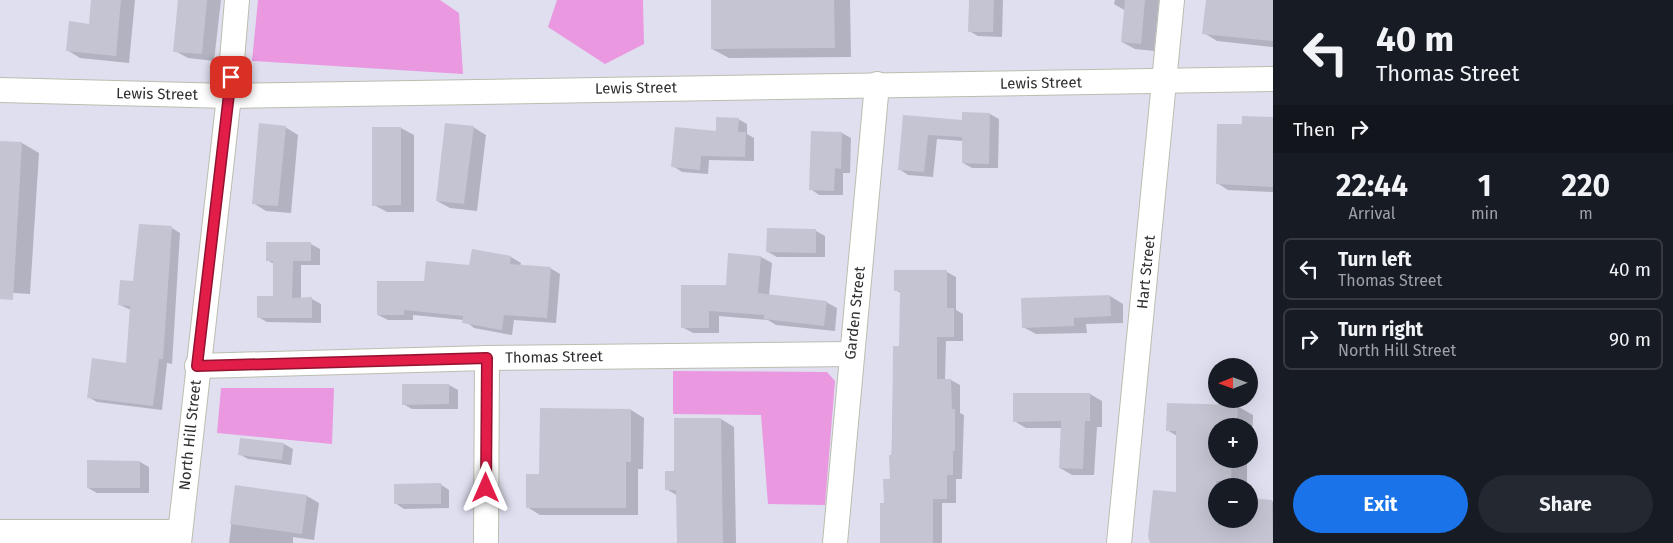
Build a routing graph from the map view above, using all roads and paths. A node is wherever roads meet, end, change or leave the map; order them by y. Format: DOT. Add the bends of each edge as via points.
graph roads {
  1 [pos="237,0"];
  2 [pos="1172,0"];
  3 [pos="1273,79"];
  4 [pos="1164,80"];
  5 [pos="877,84"];
  6 [pos="0,90"];
  7 [pos="229,96"];
  8 [pos="851,354"];
  9 [pos="487,358"];
  10 [pos="197,366"];
  11 [pos="0,532"];
  12 [pos="179,538"];
  13 [pos="486,543"];
  14 [pos="835,543"];
  15 [pos="1119,543"];
  1 -- 7 [label="street, North Hill Street"];
  2 -- 4 [label="street, Hart Street"];
  3 -- 4 [label="street, Lewis Street"];
  4 -- 5 [label="street, Lewis Street"];
  4 -- 15 [label="street, Hart Street"];
  5 -- 7 [label="street, Lewis Street"];
  5 -- 8 [label="street, Garden Street"];
  6 -- 7 [label="street, Lewis Street"];
  7 -- 10 [label="street, North Hill Street"];
  8 -- 9 [label="street, Thomas Street"];
  8 -- 14 [label="street, Garden Street"];
  9 -- 10 [label="street, Thomas Street"];
  9 -- 13 [label="street"];
  10 -- 12 [label="street, North Hill Street"];
  11 -- 12 [label="street"];
}
